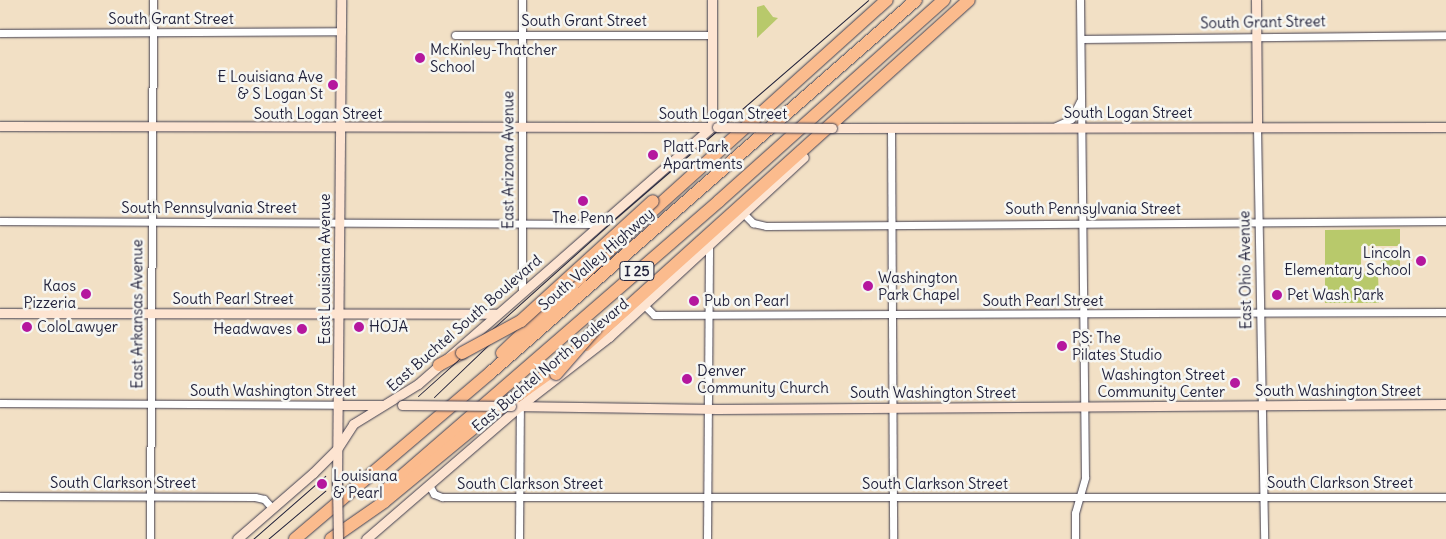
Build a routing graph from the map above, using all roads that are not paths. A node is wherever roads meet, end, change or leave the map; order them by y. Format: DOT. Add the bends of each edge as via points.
graph roads {
  1 [pos="153,0"];
  2 [pos="341,0"];
  3 [pos="522,0"];
  4 [pos="712,0"];
  5 [pos="887,0"];
  6 [pos="916,0"];
  7 [pos="944,0"];
  8 [pos="969,0"];
  9 [pos="1080,0"];
  10 [pos="1256,0"];
  11 [pos="342,31"];
  12 [pos="0,33"];
  13 [pos="152,33"];
  14 [pos="456,35"];
  15 [pos="522,35"];
  16 [pos="712,35"];
  17 [pos="1256,35"];
  18 [pos="1446,35"];
  19 [pos="1081,39"];
  20 [pos="836,95"];
  21 [pos="1082,96"];
  22 [pos="761,112"];
  23 [pos="0,126"];
  24 [pos="1082,126"];
  25 [pos="1257,126"];
  26 [pos="341,127"];
  27 [pos="714,127"];
  28 [pos="1054,127"];
  29 [pos="1446,127"];
  30 [pos="152,128"];
  31 [pos="522,128"];
  32 [pos="834,128"];
  33 [pos="891,128"];
  34 [pos="744,214"];
  35 [pos="0,221"];
  36 [pos="1446,221"];
  37 [pos="152,222"];
  38 [pos="339,222"];
  39 [pos="1258,222"];
  40 [pos="522,223"];
  41 [pos="1082,223"];
  42 [pos="598,224"];
  43 [pos="892,224"];
  44 [pos="709,246"];
  45 [pos="522,290"];
  46 [pos="644,305"];
  47 [pos="151,312"];
  48 [pos="1446,312"];
  49 [pos="0,313"];
  50 [pos="1260,313"];
  51 [pos="338,314"];
  52 [pos="496,314"];
  53 [pos="1083,314"];
  54 [pos="892,315"];
  55 [pos="710,316"];
  56 [pos="439,365"];
  57 [pos="547,384"];
  58 [pos="0,403"];
  59 [pos="151,404"];
  60 [pos="1446,404"];
  61 [pos="338,405"];
  62 [pos="388,405"];
  63 [pos="1260,405"];
  64 [pos="515,406"];
  65 [pos="1084,406"];
  66 [pos="708,407"];
  67 [pos="893,407"];
  68 [pos="417,435"];
  69 [pos="337,449"];
  70 [pos="429,485"];
  71 [pos="0,496"];
  72 [pos="150,496"];
  73 [pos="518,497"];
  74 [pos="708,497"];
  75 [pos="1081,497"];
  76 [pos="1262,497"];
  77 [pos="1446,497"];
  78 [pos="893,498"];
  79 [pos="272,508"];
  80 [pos="150,539"];
  81 [pos="237,539"];
  82 [pos="295,539"];
  83 [pos="328,539"];
  84 [pos="331,539"];
  85 [pos="338,539"];
  86 [pos="366,539"];
  87 [pos="519,539"];
  88 [pos="707,539"];
  89 [pos="893,539"];
  90 [pos="1075,539"];
  91 [pos="1264,539"];
  1 -- 13 [label="street, East Arkansas Avenue"];
  2 -- 11 [label="main road, East Louisiana Avenue"];
  3 -- 15 [label="street, East Arizona Avenue"];
  4 -- 16 [label="main road"];
  5 -- 22 [label="highway"];
  6 -- 68 [label="highway, South Valley Highway / I 25"];
  7 -- 20 [label="highway, I 25"];
  8 -- 84 [label="highway" via="592,340 482,421 384,502"];
  9 -- 19 [label="street"];
  10 -- 17 [label="main road, East Ohio Avenue"];
  11 -- 13 [label="street, South Grant Street"];
  11 -- 26 [label="main road, East Louisiana Avenue"];
  12 -- 13 [label="street, South Grant Street"];
  13 -- 30 [label="street, East Arkansas Avenue"];
  14 -- 15 [label="street, South Grant Street"];
  15 -- 16 [label="street, South Grant Street"];
  15 -- 31 [label="street, East Arizona Avenue"];
  16 -- 27 [label="main road"];
  17 -- 18 [label="street, South Grant Street"];
  17 -- 19 [label="street, South Grant Street"];
  17 -- 25 [label="main road, East Ohio Avenue"];
  19 -- 21 [label="street"];
  20 -- 57 [label="highway, bridge" via="827,114 597,327"];
  20 -- 83 [label="highway, I 25" via="719,201"];
  21 -- 24 [label="street"];
  21 -- 28 [label="street" via="1071,119"];
  22 -- 56 [label="highway, bridge" via="652,201 521,321"];
  22 -- 68 [label="highway" via="608,251"];
  23 -- 30 [label="main road, South Logan Street"];
  24 -- 25 [label="main road, South Logan Street"];
  24 -- 28 [label="main road, South Logan Street"];
  24 -- 41 [label="street"];
  25 -- 29 [label="main road, South Logan Street"];
  25 -- 39 [label="street, East Ohio Avenue"];
  26 -- 30 [label="main road, South Logan Street"];
  26 -- 31 [label="main road, South Logan Street"];
  26 -- 38 [label="main road, East Louisiana Avenue"];
  27 -- 31 [label="main road, South Logan Street"];
  27 -- 32 [label="main road, South Logan Street, bridge"];
  27 -- 42 [label="main road, East Buchtel South Boulevard"];
  28 -- 33 [label="main road, South Logan Street"];
  30 -- 37 [label="street, East Arkansas Avenue"];
  31 -- 40 [label="street, East Arizona Avenue"];
  32 -- 33 [label="main road, South Logan Street"];
  32 -- 34 [label="main road, East Buchtel North Boulevard"];
  33 -- 43 [label="street"];
  34 -- 43 [label="street, South Pennsylvania Street" via="761,226"];
  34 -- 44 [label="main road, East Buchtel North Boulevard"];
  35 -- 37 [label="street, South Pennsylvania Street"];
  36 -- 39 [label="street, South Pennsylvania Street"];
  37 -- 38 [label="street, South Pennsylvania Street"];
  37 -- 47 [label="street, East Arkansas Avenue"];
  38 -- 40 [label="street, South Pennsylvania Street"];
  38 -- 51 [label="main road, East Louisiana Avenue"];
  39 -- 41 [label="street, South Pennsylvania Street"];
  39 -- 50 [label="street, East Ohio Avenue"];
  40 -- 42 [label="street, South Pennsylvania Street"];
  40 -- 45 [label="street, East Arizona Avenue"];
  41 -- 43 [label="street, South Pennsylvania Street"];
  41 -- 53 [label="street"];
  42 -- 45 [label="main road, East Buchtel South Boulevard"];
  43 -- 54 [label="street"];
  44 -- 46 [label="main road, East Buchtel North Boulevard"];
  44 -- 55 [label="street"];
  45 -- 52 [label="main road, East Buchtel South Boulevard"];
  46 -- 55 [label="street, South Pearl Street" via="654,316"];
  46 -- 57 [label="main road, East Buchtel North Boulevard"];
  47 -- 49 [label="main road, South Pearl Street"];
  47 -- 51 [label="main road, South Pearl Street"];
  47 -- 59 [label="street, East Arkansas Avenue"];
  48 -- 50 [label="street, South Pearl Street"];
  50 -- 53 [label="street, South Pearl Street"];
  50 -- 63 [label="street, East Ohio Avenue"];
  51 -- 52 [label="main road, South Pearl Street"];
  51 -- 61 [label="main road, East Louisiana Avenue"];
  52 -- 56 [label="main road, East Buchtel South Boulevard"];
  53 -- 54 [label="street, South Pearl Street"];
  53 -- 65 [label="street"];
  54 -- 55 [label="street, South Pearl Street"];
  54 -- 67 [label="street"];
  55 -- 66 [label="street"];
  56 -- 62 [label="main road, East Buchtel South Boulevard"];
  57 -- 64 [label="main road, East Buchtel North Boulevard"];
  58 -- 59 [label="street, South Washington Street"];
  59 -- 61 [label="street, South Washington Street"];
  59 -- 72 [label="street, East Arkansas Avenue"];
  60 -- 63 [label="main road, South Washington Street"];
  61 -- 62 [label="main road, South Washington Street"];
  61 -- 69 [label="main road, East Louisiana Avenue"];
  62 -- 64 [label="main road, South Washington Street, bridge"];
  62 -- 69 [label="main road, East Buchtel South Boulevard" via="353,424"];
  63 -- 65 [label="main road, South Washington Street"];
  63 -- 76 [label="street, East Ohio Avenue"];
  64 -- 66 [label="main road, South Washington Street"];
  64 -- 70 [label="main road, East Buchtel North Boulevard"];
  64 -- 73 [label="street"];
  65 -- 67 [label="main road, South Washington Street"];
  65 -- 75 [label="street" via="1085,482"];
  66 -- 67 [label="main road, South Washington Street"];
  66 -- 74 [label="street"];
  67 -- 78 [label="street"];
  68 -- 82 [label="highway, South Valley Highway / I 25"];
  69 -- 79 [label="main road, East Buchtel South Boulevard"];
  69 -- 85 [label="main road, East Louisiana Avenue, bridge"];
  70 -- 73 [label="street, South Clarkson Street" via="434,494 442,497"];
  70 -- 86 [label="main road, East Buchtel North Boulevard"];
  71 -- 72 [label="street, South Clarkson Street"];
  72 -- 79 [label="street, South Clarkson Street" via="255,497"];
  72 -- 80 [label="street, East Arkansas Avenue"];
  73 -- 74 [label="street, South Clarkson Street"];
  73 -- 87 [label="street"];
  74 -- 78 [label="street, South Clarkson Street"];
  74 -- 88 [label="street"];
  75 -- 76 [label="street, South Clarkson Street"];
  75 -- 78 [label="street, South Clarkson Street"];
  75 -- 90 [label="street" via="1075,514"];
  76 -- 77 [label="street, South Clarkson Street"];
  76 -- 91 [label="street, East Ohio Avenue"];
  78 -- 89 [label="street"];
  79 -- 81 [label="main road, East Buchtel South Boulevard"];
}
